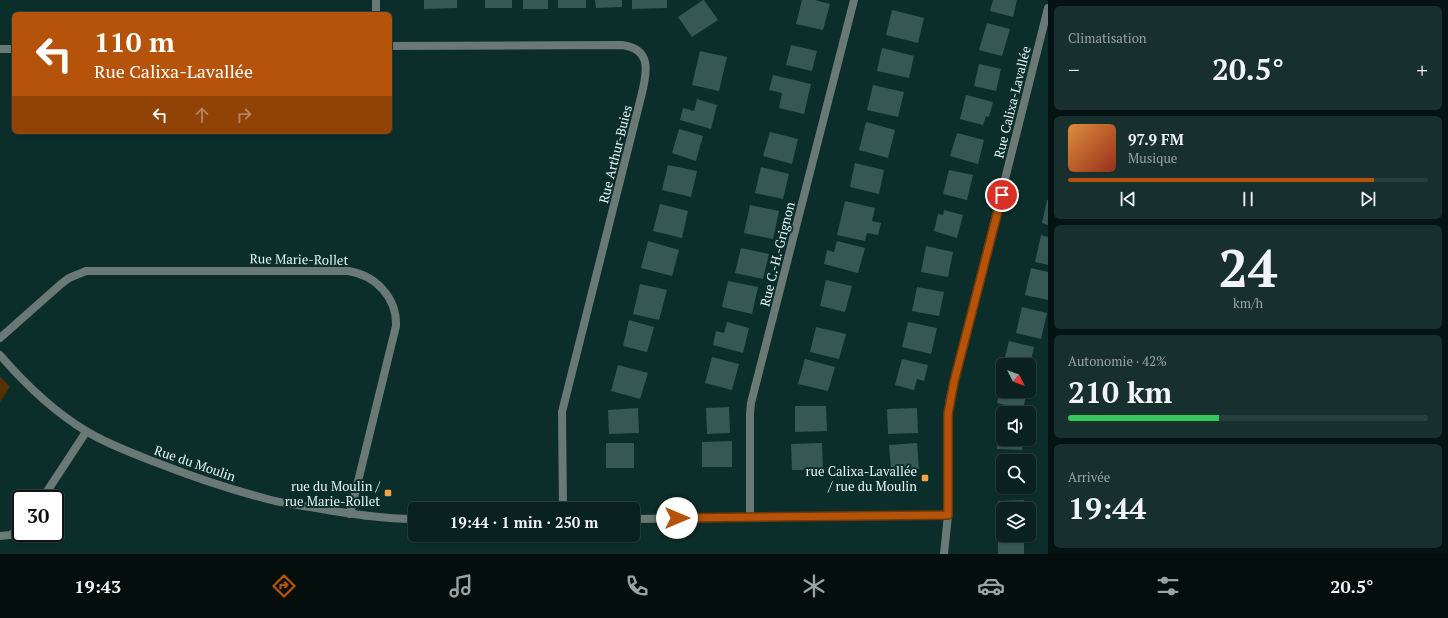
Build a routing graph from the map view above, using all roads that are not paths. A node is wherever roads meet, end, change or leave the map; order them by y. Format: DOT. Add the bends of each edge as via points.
graph roads {
  1 [pos="376,0"];
  2 [pos="854,0"];
  3 [pos="1048,8"];
  4 [pos="376,12"];
  5 [pos="392,46"];
  6 [pos="0,49"];
  7 [pos="12,49"];
  8 [pos="0,338"];
  9 [pos="0,355"];
  10 [pos="86,432"];
  11 [pos="48,490"];
  12 [pos="563,502"];
  13 [pos="350,514"];
  14 [pos="948,515"];
  15 [pos="750,517"];
  16 [pos="408,519"];
  17 [pos="640,519"];
  18 [pos="12,534"];
  19 [pos="0,536"];
  20 [pos="944,554"];
  1 -- 4 [label="street"];
  2 -- 15 [label="street, Rue C.-H.-Grignon" via="751,403"];
  3 -- 14 [label="street, Rue Calixa-Lavallée" via="950,398"];
  5 -- 12 [label="street, Rue Arthur-Buies" via="622,45 636,50 646,61 647,71 642,94 562,412"];
  6 -- 7 [label="street"];
  8 -- 13 [label="street, Rue Marie-Rollet" via="61,284 86,271 348,271 368,277 379,285 389,299 396,315 396,326"];
  9 -- 10 [label="street, Rue du Moulin" via="41,397"];
  10 -- 11 [label="street"];
  10 -- 13 [label="street, Rue du Moulin" via="134,454 195,477 272,500"];
  13 -- 16 [label="street, Rue du Moulin"];
  14 -- 15 [label="street"];
  14 -- 20 [label="street, Rue Calixa-Lavallée"];
  15 -- 17 [label="street"];
  18 -- 19 [label="street"];
}
